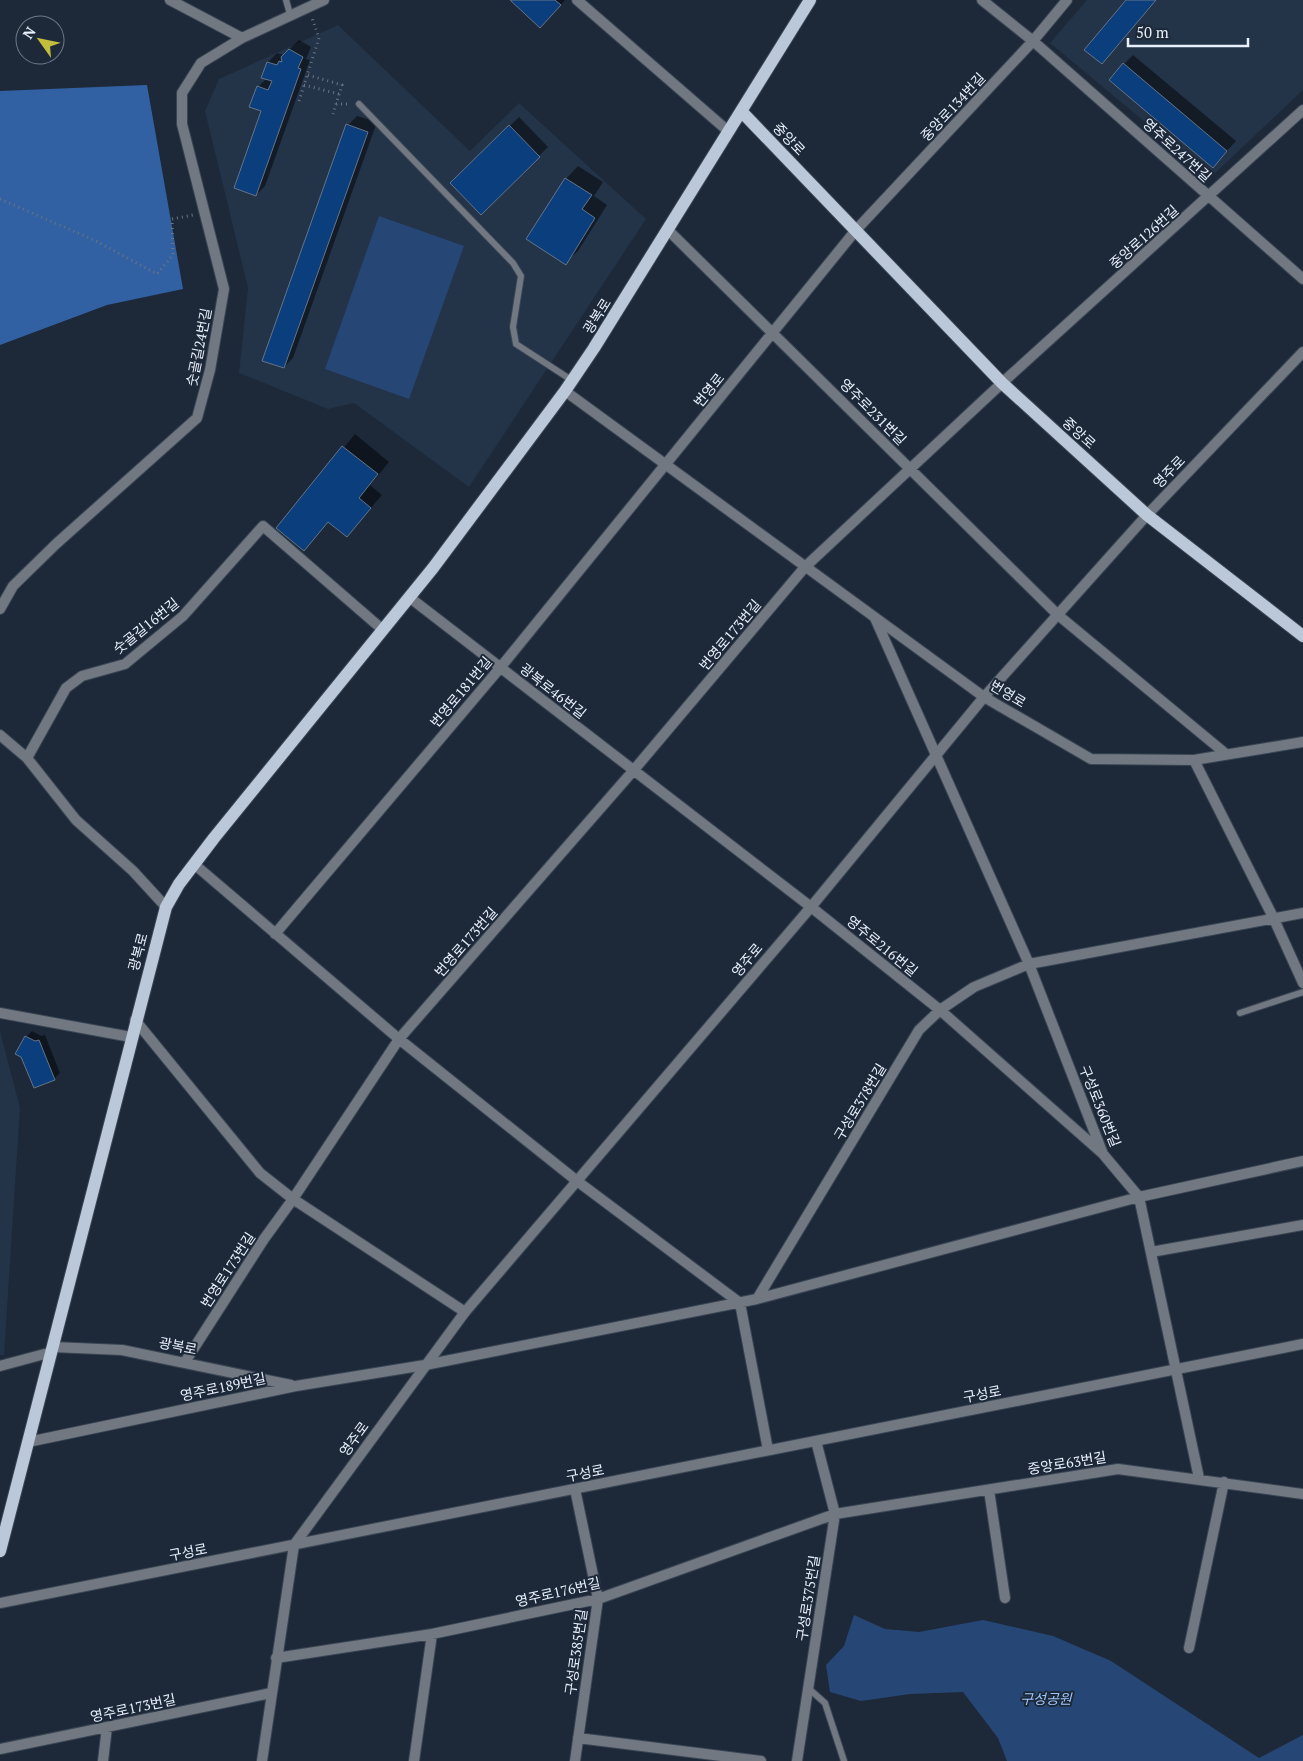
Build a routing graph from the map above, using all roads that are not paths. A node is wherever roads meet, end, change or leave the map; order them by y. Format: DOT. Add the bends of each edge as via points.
graph roads {
  1 [pos="170,0"];
  2 [pos="286,0"];
  3 [pos="324,0"];
  4 [pos="577,0"];
  5 [pos="982,0"];
  6 [pos="1067,0"];
  7 [pos="805,3"];
  8 [pos="290,14"];
  9 [pos="242,38"];
  10 [pos="1033,41"];
  11 [pos="359,104"];
  12 [pos="1303,110"];
  13 [pos="741,112"];
  14 [pos="728,131"];
  15 [pos="1209,197"];
  16 [pos="668,230"];
  17 [pos="856,230"];
  18 [pos="1303,279"];
  19 [pos="772,333"];
  20 [pos="1303,352"];
  21 [pos="1002,383"];
  22 [pos="569,386"];
  23 [pos="666,465"];
  24 [pos="911,470"];
  25 [pos="1147,515"];
  26 [pos="805,567"];
  27 [pos="409,598"];
  28 [pos="0,609"];
  29 [pos="1058,615"];
  30 [pos="876,618"];
  31 [pos="383,630"];
  32 [pos="1303,636"];
  33 [pos="500,668"];
  34 [pos="984,697"];
  35 [pos="0,735"];
  36 [pos="1303,742"];
  37 [pos="1226,754"];
  38 [pos="935,755"];
  39 [pos="27,758"];
  40 [pos="1194,760"];
  41 [pos="634,770"];
  42 [pos="194,864"];
  43 [pos="166,907"];
  44 [pos="811,907"];
  45 [pos="1303,913"];
  46 [pos="1273,917"];
  47 [pos="276,934"];
  48 [pos="1029,964"];
  49 [pos="1303,983"];
  50 [pos="1303,992"];
  51 [pos="940,1010"];
  52 [pos="1240,1012"];
  53 [pos="0,1013"];
  54 [pos="135,1020"];
  55 [pos="131,1037"];
  56 [pos="399,1039"];
  57 [pos="1103,1154"];
  58 [pos="1303,1162"];
  59 [pos="577,1181"];
  60 [pos="1139,1197"];
  61 [pos="293,1200"];
  62 [pos="1303,1225"];
  63 [pos="1151,1252"];
  64 [pos="757,1299"];
  65 [pos="740,1302"];
  66 [pos="465,1312"];
  67 [pos="1303,1344"];
  68 [pos="52,1350"];
  69 [pos="184,1362"];
  70 [pos="425,1365"];
  71 [pos="0,1366"];
  72 [pos="1175,1370"];
  73 [pos="296,1386"];
  74 [pos="816,1441"];
  75 [pos="28,1442"];
  76 [pos="768,1450"];
  77 [pos="1199,1478"];
  78 [pos="1224,1482"];
  79 [pos="574,1489"];
  80 [pos="990,1490"];
  81 [pos="1303,1494"];
  82 [pos="835,1514"];
  83 [pos="294,1545"];
  84 [pos="0,1551"];
  85 [pos="1005,1598"];
  86 [pos="598,1599"];
  87 [pos="0,1603"];
  88 [pos="432,1634"];
  89 [pos="1189,1648"];
  90 [pos="276,1658"];
  91 [pos="808,1688"];
  92 [pos="271,1693"];
  93 [pos="107,1727"];
  94 [pos="578,1738"];
  95 [pos="0,1749"];
  96 [pos="103,1761"];
  97 [pos="262,1761"];
  98 [pos="414,1761"];
  99 [pos="575,1761"];
  100 [pos="761,1761"];
  101 [pos="797,1761"];
  102 [pos="844,1761"];
  1 -- 9 [label="street"];
  2 -- 8 [label="lane"];
  3 -- 8 [label="street, 숫골길24번길"];
  4 -- 14 [label="street"];
  5 -- 10 [label="street, 영주로247번길"];
  6 -- 10 [label="street, 중앙로134번길"];
  7 -- 13 [label="main road, 광복로"];
  8 -- 9 [label="street, 숫골길24번길"];
  9 -- 28 [label="street, 숫골길24번길" via="201,63 182,93 182,124 224,288 210,370 197,418 56,544 13,586"];
  10 -- 15 [label="street, 영주로247번길"];
  10 -- 17 [label="street, 중앙로134번길"];
  11 -- 22 [label="lane" via="513,262 520,276 512,327 516,344"];
  12 -- 15 [label="street, 중앙로126번길"];
  13 -- 14 [label="main road, 광복로"];
  13 -- 17 [label="main road, 중앙로"];
  14 -- 16 [label="main road, 광복로"];
  15 -- 18 [label="street, 영주로247번길"];
  15 -- 21 [label="street, 중앙로126번길"];
  16 -- 19 [label="street, 영주로231번길"];
  16 -- 22 [label="main road, 광복로"];
  17 -- 19 [label="street"];
  17 -- 21 [label="main road, 중앙로"];
  19 -- 23 [label="street, 번영로"];
  19 -- 24 [label="street, 영주로231번길"];
  20 -- 25 [label="street, 영주로"];
  21 -- 24 [label="street"];
  21 -- 25 [label="main road, 중앙로"];
  22 -- 23 [label="street, 번영로"];
  22 -- 27 [label="main road, 광복로"];
  23 -- 26 [label="street, 번영로"];
  23 -- 33 [label="street, 번영로181번길"];
  24 -- 26 [label="street"];
  24 -- 29 [label="street, 영주로231번길"];
  25 -- 29 [label="street, 영주로"];
  25 -- 32 [label="main road, 중앙로"];
  26 -- 30 [label="street, 번영로"];
  26 -- 41 [label="street, 번영로173번길"];
  27 -- 31 [label="main road, 광복로"];
  27 -- 33 [label="street, 광복로46번길"];
  29 -- 34 [label="street, 영주로"];
  29 -- 37 [label="street"];
  30 -- 34 [label="street, 번영로"];
  30 -- 38 [label="street"];
  31 -- 39 [label="street, 숫골길16번길" via="263,526 176,622 125,664 82,676 66,688"];
  31 -- 42 [label="main road, 광복로"];
  33 -- 41 [label="street, 광복로46번길"];
  33 -- 47 [label="street, 번영로181번길"];
  34 -- 38 [label="street, 영주로"];
  34 -- 40 [label="street, 번영로" via="1091,759"];
  35 -- 39 [label="street"];
  36 -- 37 [label="street, 번영로"];
  37 -- 40 [label="street, 번영로"];
  38 -- 44 [label="street, 영주로"];
  38 -- 48 [label="street, 구성로360번길"];
  39 -- 43 [label="street" via="76,820 133,871"];
  40 -- 46 [label="street"];
  41 -- 44 [label="street, 영주로216번길"];
  41 -- 56 [label="street, 번영로173번길"];
  42 -- 43 [label="main road, 광복로"];
  42 -- 47 [label="street"];
  43 -- 54 [label="main road, 광복로"];
  44 -- 51 [label="street, 영주로216번길"];
  44 -- 59 [label="street, 영주로"];
  45 -- 46 [label="street, 구성로378번길"];
  46 -- 48 [label="street, 구성로378번길"];
  46 -- 49 [label="street"];
  47 -- 56 [label="street"];
  48 -- 51 [label="street, 구성로378번길" via="974,987"];
  48 -- 57 [label="street, 구성로360번길"];
  50 -- 52 [label="lane"];
  51 -- 57 [label="street, 영주로216번길"];
  51 -- 64 [label="street, 구성로378번길" via="919,1030"];
  53 -- 55 [label="street"];
  54 -- 55 [label="main road, 광복로"];
  54 -- 61 [label="street" via="260,1173"];
  55 -- 68 [label="main road, 광복로"];
  56 -- 59 [label="street"];
  56 -- 61 [label="street, 번영로173번길"];
  57 -- 60 [label="street, 구성로360번길"];
  58 -- 60 [label="street, 영주로189번길"];
  59 -- 65 [label="street"];
  59 -- 66 [label="street, 영주로"];
  60 -- 63 [label="street, 구성로360번길"];
  60 -- 64 [label="street, 영주로189번길"];
  61 -- 66 [label="street"];
  61 -- 69 [label="street, 번영로173번길"];
  62 -- 63 [label="street"];
  63 -- 72 [label="street, 구성로360번길"];
  64 -- 65 [label="street, 영주로189번길"];
  65 -- 70 [label="street, 영주로189번길"];
  65 -- 76 [label="street"];
  66 -- 70 [label="street, 영주로"];
  67 -- 72 [label="street, 구성로"];
  68 -- 69 [label="street, 광복로" via="122,1350"];
  68 -- 71 [label="street"];
  68 -- 75 [label="main road, 광복로"];
  69 -- 73 [label="street, 광복로"];
  70 -- 73 [label="street, 영주로189번길"];
  70 -- 83 [label="street, 영주로"];
  72 -- 74 [label="street, 구성로"];
  72 -- 77 [label="street"];
  73 -- 75 [label="street, 영주로189번길"];
  74 -- 76 [label="street, 구성로"];
  74 -- 82 [label="street, 구성로375번길"];
  75 -- 84 [label="main road, 광복로"];
  76 -- 79 [label="street, 구성로"];
  77 -- 78 [label="street, 중앙로63번길"];
  77 -- 80 [label="street, 중앙로63번길" via="1118,1469"];
  78 -- 81 [label="street, 중앙로63번길"];
  78 -- 89 [label="street"];
  79 -- 83 [label="street, 구성로"];
  79 -- 86 [label="street, 구성로385번길"];
  80 -- 82 [label="street, 중앙로63번길"];
  80 -- 85 [label="street"];
  82 -- 86 [label="street, 영주로176번길"];
  82 -- 91 [label="street, 구성로375번길"];
  83 -- 87 [label="street, 구성로"];
  83 -- 90 [label="street, 영주로"];
  86 -- 88 [label="street, 영주로176번길"];
  86 -- 94 [label="street, 구성로385번길"];
  88 -- 90 [label="street, 영주로176번길"];
  88 -- 98 [label="street"];
  90 -- 92 [label="street, 영주로"];
  91 -- 101 [label="street, 구성로375번길"];
  91 -- 102 [label="lane" via="825,1703"];
  92 -- 93 [label="street, 영주로173번길"];
  92 -- 97 [label="street, 영주로"];
  93 -- 95 [label="street, 영주로173번길"];
  93 -- 96 [label="street"];
  94 -- 99 [label="street, 구성로385번길"];
  94 -- 100 [label="street"];
}
